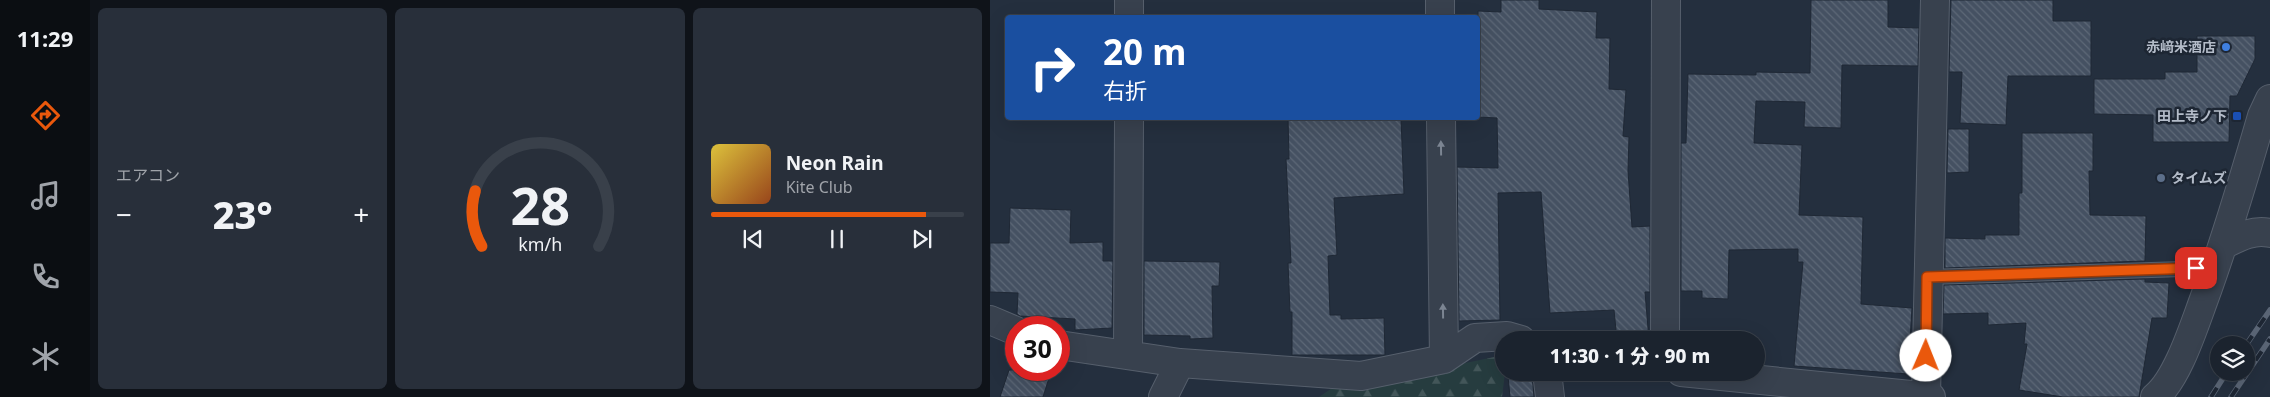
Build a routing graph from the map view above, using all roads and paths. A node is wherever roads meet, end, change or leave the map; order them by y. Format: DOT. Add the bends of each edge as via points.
graph roads {
  1 [pos="1130,0"];
  2 [pos="1440,0"];
  3 [pos="1666,0"];
  4 [pos="1935,0"];
  5 [pos="1129,15"];
  6 [pos="1440,15"];
  7 [pos="2270,99"];
  8 [pos="1129,120"];
  9 [pos="1441,120"];
  10 [pos="2270,233"];
  11 [pos="2220,256"];
  12 [pos="1927,277"];
  13 [pos="990,320"];
  14 [pos="1005,326"];
  15 [pos="1665,331"];
  16 [pos="1495,337"];
  17 [pos="1070,347"];
  18 [pos="1128,355"];
  19 [pos="1444,360"];
  20 [pos="1180,362"];
  21 [pos="1765,380"];
  22 [pos="1548,381"];
  23 [pos="1928,396"];
  24 [pos="1163,397"];
  25 [pos="1550,397"];
  26 [pos="2155,397"];
  1 -- 5 [label="street"];
  2 -- 6 [label="street"];
  3 -- 15 [label="street"];
  4 -- 12 [label="street"];
  7 -- 11 [label="street"];
  8 -- 18 [label="street"];
  19 -- 9 [label="street, one-way"];
  10 -- 11 [label="street" via="2262,231 2241,236"];
  11 -- 12 [label="lane"];
  11 -- 26 [label="street" via="2190,338 2175,369"];
  12 -- 23 [label="street"];
  13 -- 14 [label="street"];
  16 -- 19 [label="street" via="1475,338"];
  17 -- 18 [label="street"];
  18 -- 20 [label="street"];
  19 -- 20 [label="street" via="1361,376"];
  20 -- 24 [label="street"];
  21 -- 23 [label="street"];
  22 -- 25 [label="street"];
}
